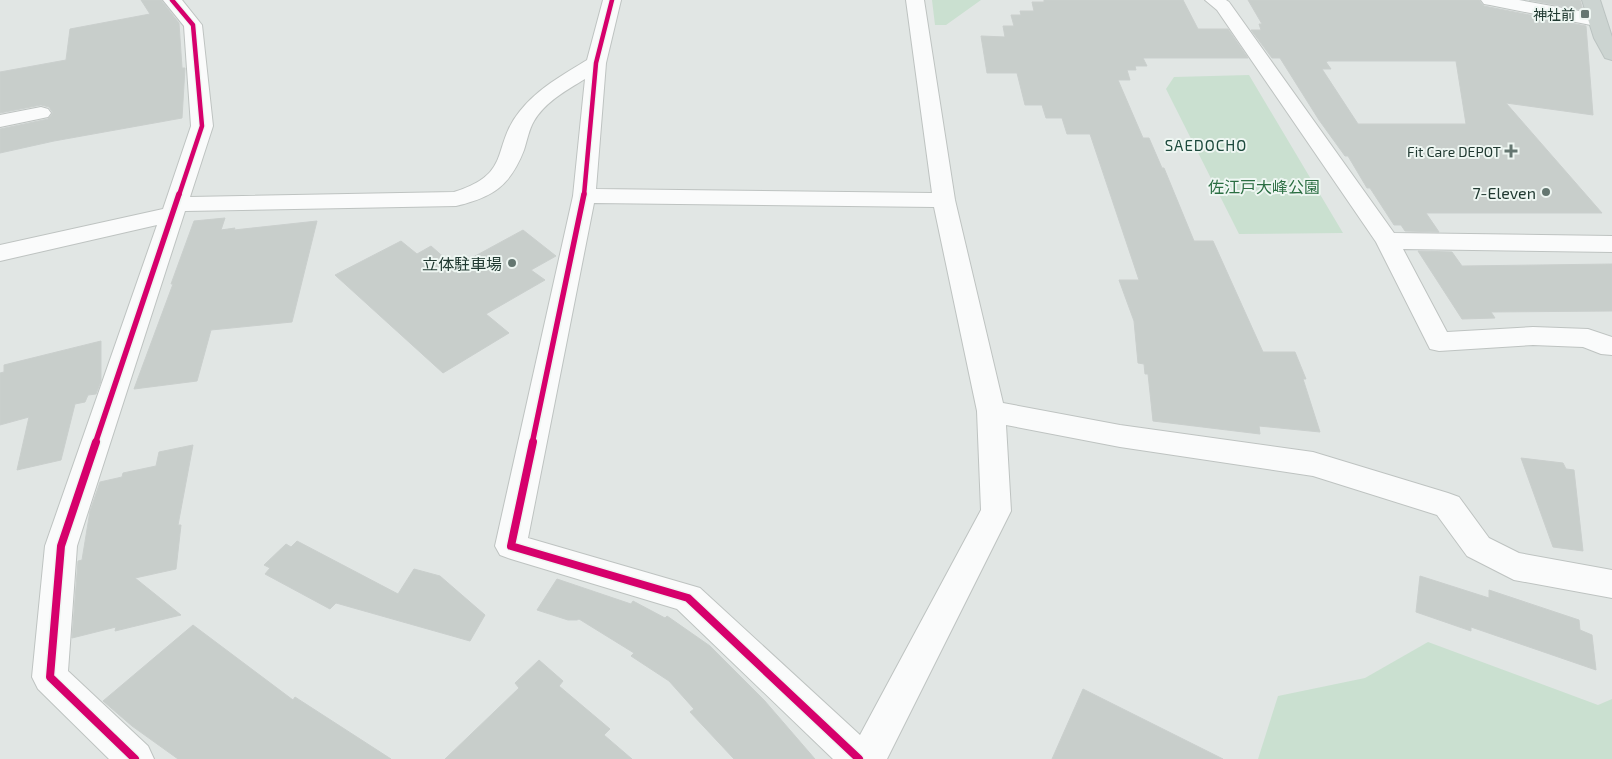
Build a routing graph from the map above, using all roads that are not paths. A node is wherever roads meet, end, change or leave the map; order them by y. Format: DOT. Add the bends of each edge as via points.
graph roads {
  1 [pos="172,0"];
  2 [pos="612,0"];
  3 [pos="915,0"];
  4 [pos="1214,0"];
  5 [pos="1490,0"];
  6 [pos="1591,0"];
  7 [pos="1596,20"];
  8 [pos="1612,54"];
  9 [pos="596,63"];
  10 [pos="42,113"];
  11 [pos="10,114"];
  12 [pos="584,196"];
  13 [pos="944,200"];
  14 [pos="174,209"];
  15 [pos="1387,240"];
  16 [pos="1612,244"];
  17 [pos="0,253"];
  18 [pos="1600,342"];
  19 [pos="991,411"];
  20 [pos="1612,584"];
  21 [pos="135,759"];
  22 [pos="859,759"];
  23 [pos="868,759"];
  1 -- 14 [label="street" via="193,25 202,126"];
  2 -- 9 [label="street"];
  3 -- 13 [label="street"];
  4 -- 15 [label="street" via="1223,6"];
  5 -- 7 [label="street"];
  6 -- 7 [label="main road"];
  7 -- 8 [label="main road"];
  9 -- 12 [label="street"];
  9 -- 14 [label="street" via="540,100 525,118 503,171 495,183 479,192 456,199"];
  10 -- 11 [label="street"];
  12 -- 13 [label="street"];
  12 -- 22 [label="street" via="511,546 688,598"];
  13 -- 19 [label="street"];
  14 -- 17 [label="street"];
  14 -- 21 [label="street" via="61,546 50,677"];
  15 -- 16 [label="street"];
  15 -- 18 [label="street" via="1438,342 1533,336"];
  19 -- 20 [label="street" via="1120,436 1312,464 1448,506 1478,547 1514,566"];
  19 -- 23 [label="street" via="996,511"];
}
